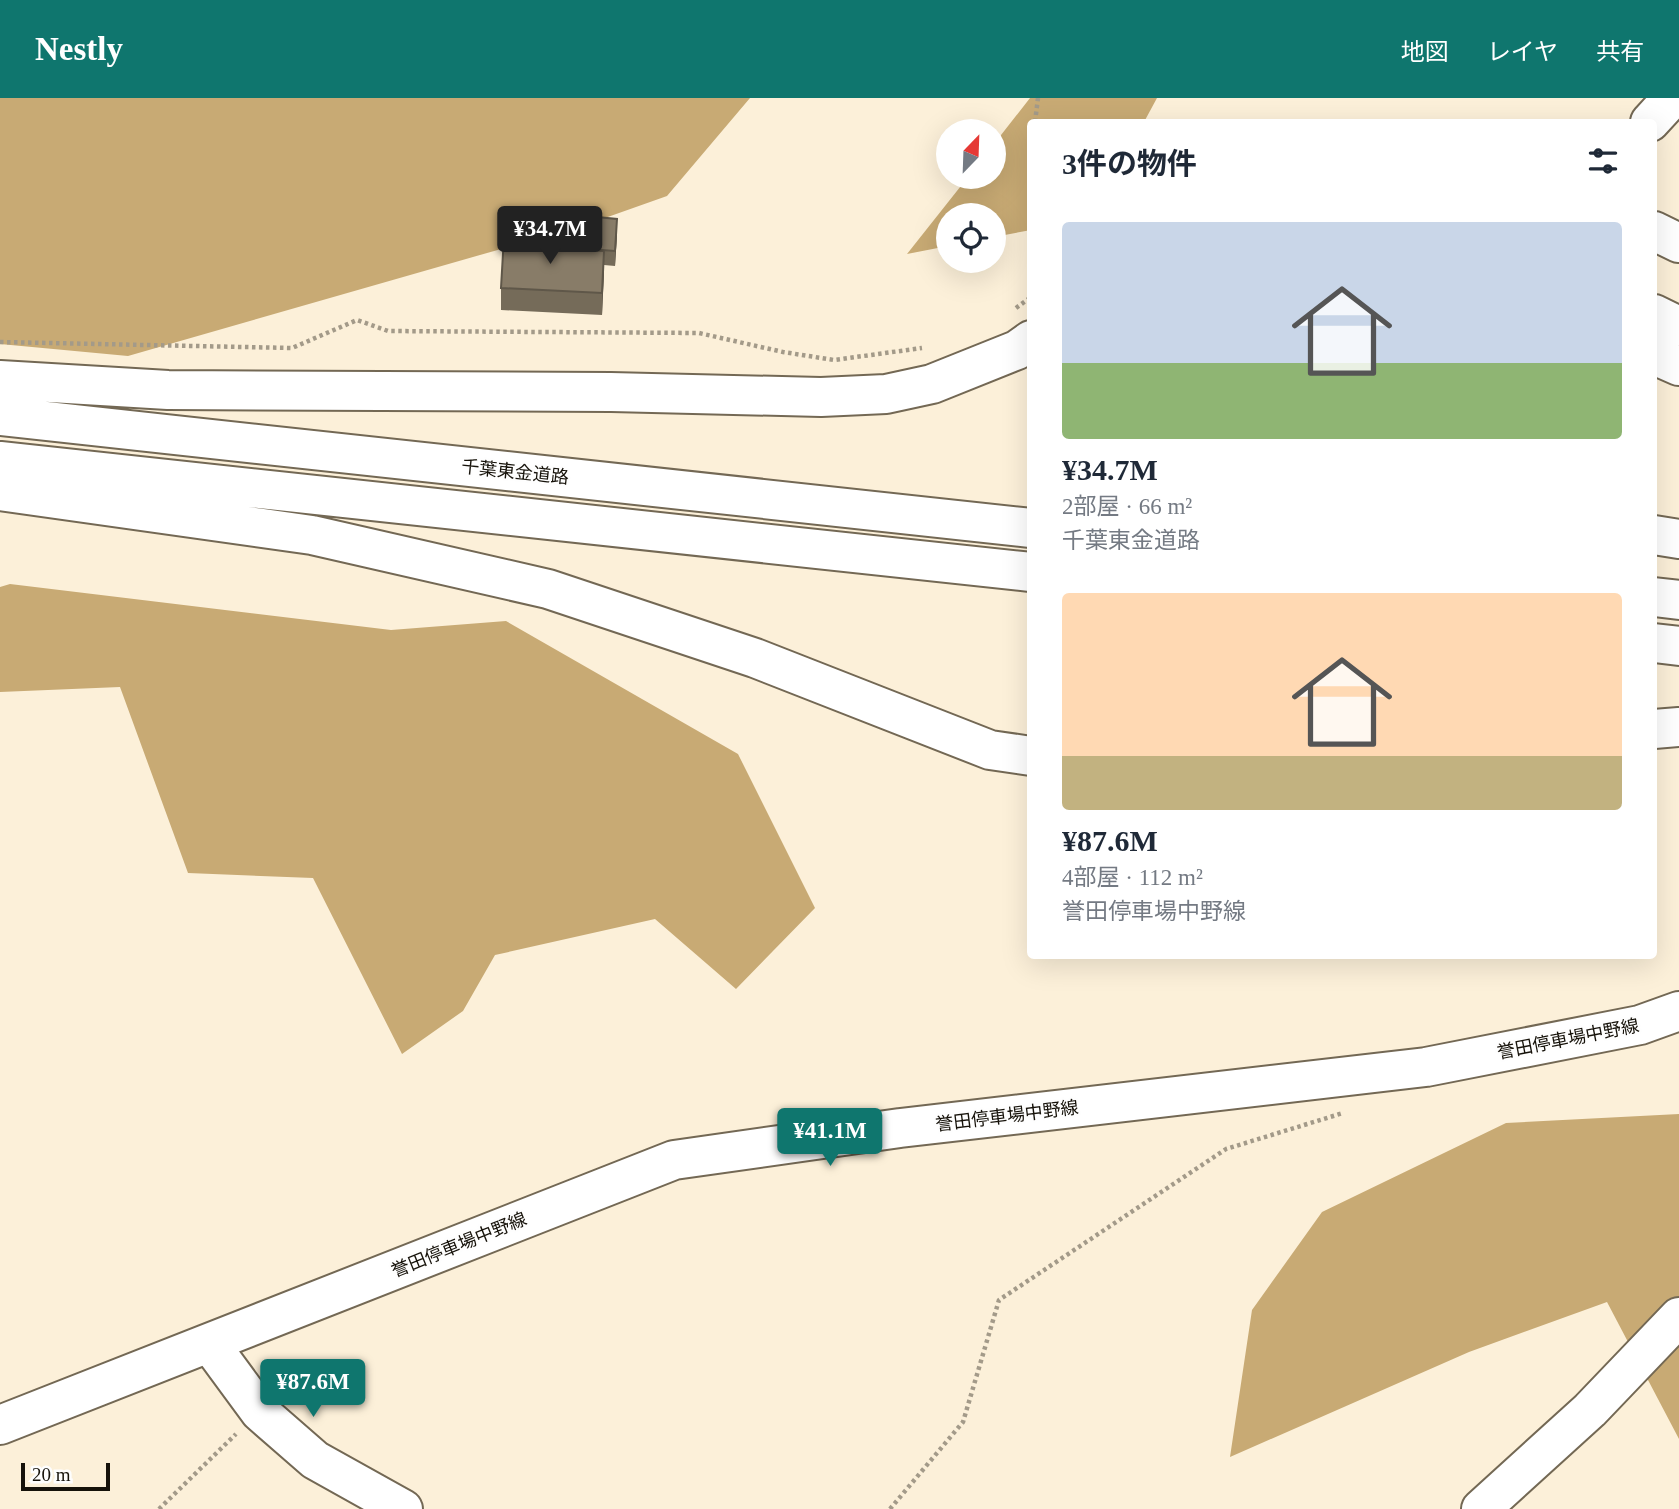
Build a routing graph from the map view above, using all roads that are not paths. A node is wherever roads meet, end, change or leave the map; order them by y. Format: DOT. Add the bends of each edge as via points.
graph roads {
  1 [pos="1672,98"];
  2 [pos="1653,119"];
  3 [pos="1657,232"];
  4 [pos="1679,243"];
  5 [pos="1657,315"];
  6 [pos="1022,325"];
  7 [pos="1679,326"];
  8 [pos="1657,356"];
  9 [pos="1679,366"];
  10 [pos="0,380"];
  11 [pos="0,416"];
  12 [pos="0,461"];
  13 [pos="0,491"];
  14 [pos="1027,528"];
  15 [pos="1657,535"];
  16 [pos="1679,539"];
  17 [pos="1027,572"];
  18 [pos="1657,597"];
  19 [pos="1679,600"];
  20 [pos="1657,643"];
  21 [pos="1679,646"];
  22 [pos="1679,727"];
  23 [pos="1657,729"];
  24 [pos="1027,755"];
  25 [pos="1679,1011"];
  26 [pos="1679,1317"];
  27 [pos="210,1344"];
  28 [pos="0,1425"];
  29 [pos="403,1509"];
  30 [pos="1481,1509"];
  1 -- 2 [label="main road"];
  3 -- 4 [label="main road"];
  5 -- 7 [label="main road"];
  6 -- 10 [label="main road" via="1017,351 932,384 886,394 168,390"];
  8 -- 9 [label="main road"];
  11 -- 14 [label="main road, 千葉東金道路"];
  12 -- 17 [label="main road"];
  13 -- 24 [label="main road" via="312,535 548,589 743,654 990,750"];
  15 -- 16 [label="main road"];
  18 -- 19 [label="main road"];
  20 -- 21 [label="main road"];
  22 -- 23 [label="main road"];
  25 -- 27 [label="main road, 誉田停車場中野線" via="1640,1025 1426,1067 900,1128 674,1160"];
  26 -- 30 [label="main road" via="1590,1410"];
  27 -- 28 [label="main road, 誉田停車場中野線"];
  27 -- 29 [label="main road" via="260,1412 315,1460"];
}
